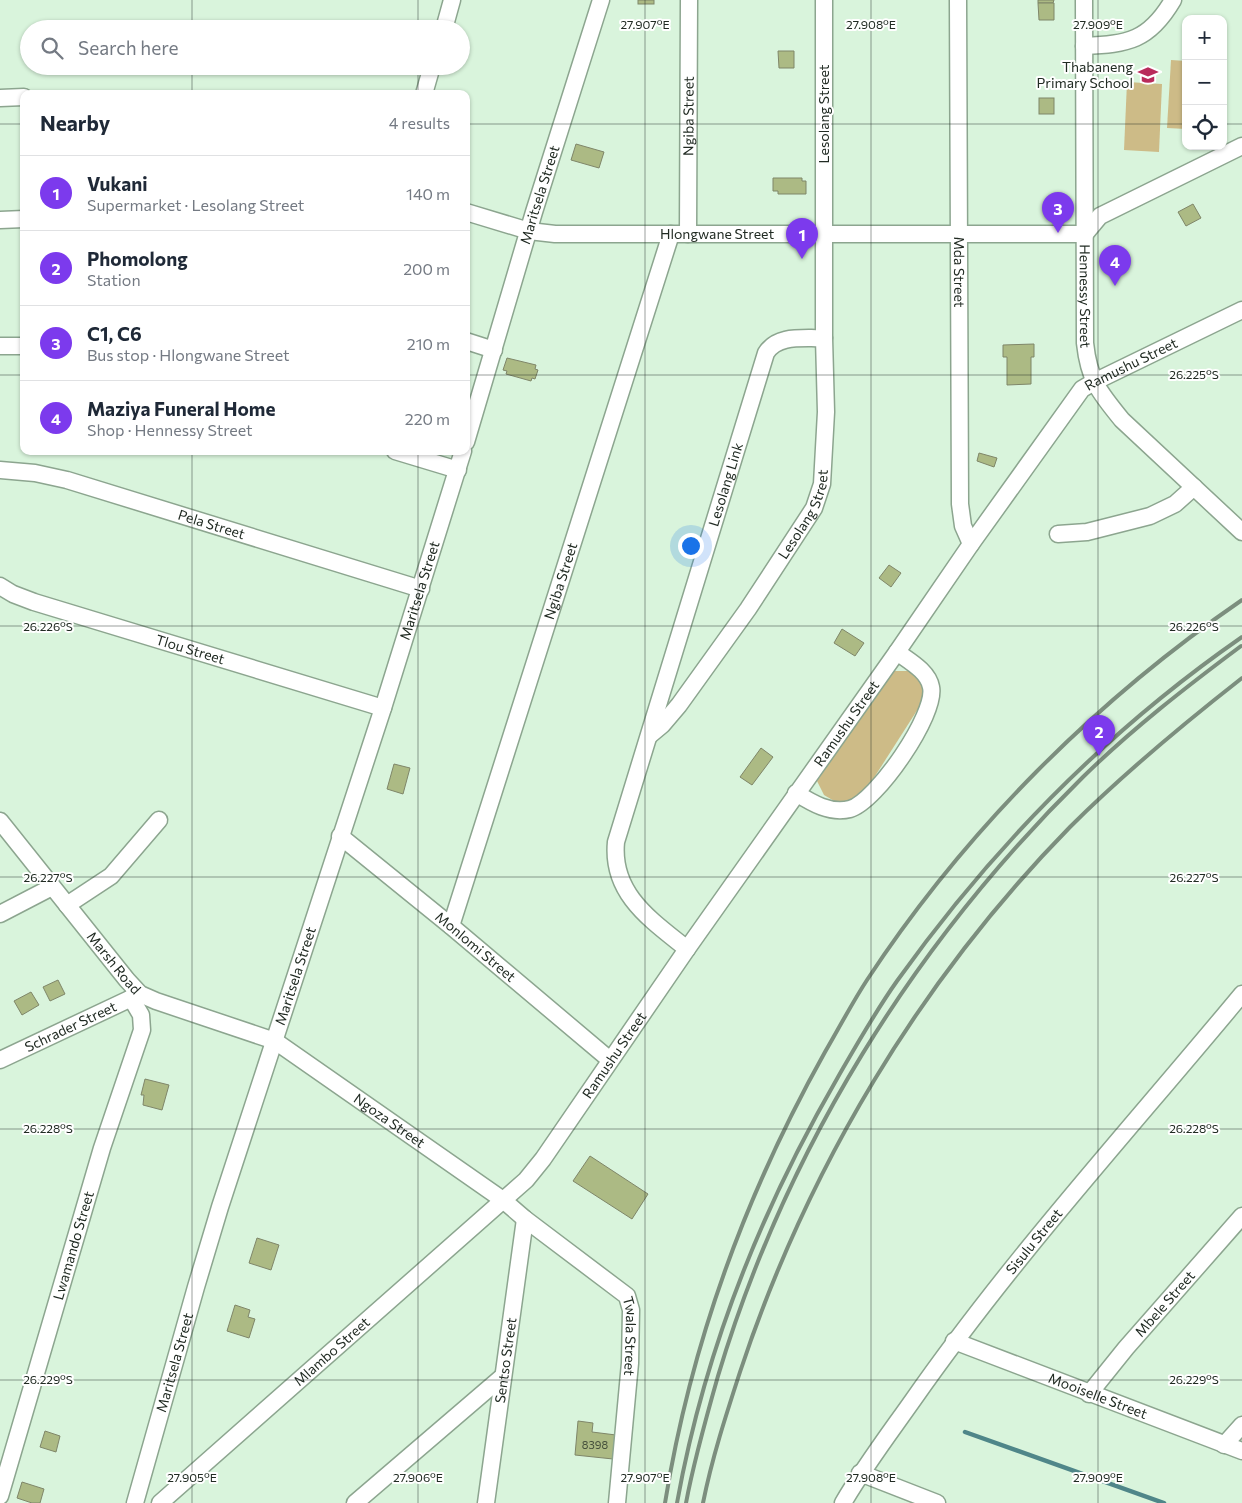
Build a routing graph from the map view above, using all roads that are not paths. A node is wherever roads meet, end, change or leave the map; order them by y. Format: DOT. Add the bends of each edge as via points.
graph roads {
  1 [pos="452,0"];
  2 [pos="601,0"];
  3 [pos="689,0"];
  4 [pos="824,0"];
  5 [pos="958,0"];
  6 [pos="1084,0"];
  7 [pos="1173,0"];
  8 [pos="446,20"];
  9 [pos="1084,46"];
  10 [pos="429,75"];
  11 [pos="425,90"];
  12 [pos="20,97"];
  13 [pos="0,98"];
  14 [pos="1242,146"];
  15 [pos="470,213"];
  16 [pos="20,219"];
  17 [pos="0,220"];
  18 [pos="529,231"];
  19 [pos="671,234"];
  20 [pos="688,234"];
  21 [pos="824,234"];
  22 [pos="958,234"];
  23 [pos="1085,234"];
  24 [pos="1242,310"];
  25 [pos="824,338"];
  26 [pos="470,343"];
  27 [pos="0,346"];
  28 [pos="20,346"];
  29 [pos="494,350"];
  30 [pos="1094,382"];
  31 [pos="470,429"];
  32 [pos="408,455"];
  33 [pos="463,455"];
  34 [pos="0,470"];
  35 [pos="458,470"];
  36 [pos="1194,487"];
  37 [pos="1242,531"];
  38 [pos="1058,534"];
  39 [pos="971,544"];
  40 [pos="0,586"];
  41 [pos="421,589"];
  42 [pos="897,652"];
  43 [pos="382,708"];
  44 [pos="650,735"];
  45 [pos="796,793"];
  46 [pos="159,820"];
  47 [pos="0,821"];
  48 [pos="340,836"];
  49 [pos="52,888"];
  50 [pos="66,905"];
  51 [pos="0,914"];
  52 [pos="451,926"];
  53 [pos="687,950"];
  54 [pos="1242,994"];
  55 [pos="136,996"];
  56 [pos="275,1041"];
  57 [pos="0,1060"];
  58 [pos="610,1060"];
  59 [pos="503,1200"];
  60 [pos="1242,1216"];
  61 [pos="525,1219"];
  62 [pos="954,1341"];
  63 [pos="502,1377"];
  64 [pos="1090,1394"];
  65 [pos="1242,1424"];
  66 [pos="1224,1445"];
  67 [pos="1242,1451"];
  68 [pos="860,1473"];
  69 [pos="0,1496"];
  70 [pos="916,1499"];
  71 [pos="135,1503"];
  72 [pos="160,1503"];
  73 [pos="355,1503"];
  74 [pos="486,1503"];
  75 [pos="617,1503"];
  76 [pos="843,1503"];
  77 [pos="937,1503"];
  1 -- 8 [label="street"];
  2 -- 18 [label="street, Maritsela Street"];
  3 -- 20 [label="street, Ngiba Street"];
  4 -- 21 [label="street, Lesolang Street"];
  5 -- 22 [label="street, Mda Street"];
  6 -- 9 [label="street, Hennessy Street"];
  7 -- 9 [label="street" via="1152,28 1137,39 1113,45"];
  9 -- 23 [label="street, Hennessy Street"];
  10 -- 11 [label="street"];
  12 -- 13 [label="street"];
  14 -- 23 [label="street" via="1100,216"];
  15 -- 18 [label="street, Hlongwane Street"];
  16 -- 17 [label="street"];
  18 -- 19 [label="street, Hlongwane Street"];
  18 -- 29 [label="street, Maritsela Street"];
  19 -- 20 [label="street, Hlongwane Street"];
  19 -- 52 [label="street, Ngiba Street"];
  20 -- 21 [label="street, Hlongwane Street"];
  21 -- 22 [label="street, Hlongwane Street"];
  21 -- 25 [label="street, Lesolang Street"];
  22 -- 23 [label="street, Hlongwane Street"];
  22 -- 39 [label="street, Mda Street" via="960,504 963,526"];
  23 -- 30 [label="street, Hennessy Street" via="1085,343"];
  24 -- 30 [label="street, Ramushu Street"];
  25 -- 44 [label="street, Lesolang Street" via="826,412 823,480 814,508 690,690"];
  25 -- 44 [label="street, Lesolang Link" via="780,341 766,354"];
  26 -- 29 [label="street"];
  27 -- 28 [label="street"];
  29 -- 31 [label="street, Maritsela Street"];
  30 -- 36 [label="street, Hennessy Street" via="1122,420"];
  30 -- 39 [label="street, Ramushu Street" via="1078,394"];
  32 -- 35 [label="street"];
  33 -- 35 [label="street, Maritsela Street"];
  34 -- 41 [label="street, Pela Street" via="67,480"];
  35 -- 41 [label="street, Maritsela Street"];
  36 -- 37 [label="street, Hennessy Street"];
  36 -- 38 [label="street" via="1175,504 1150,516 1088,532"];
  39 -- 42 [label="street, Ramushu Street"];
  40 -- 43 [label="street, Tlou Street" via="34,602"];
  41 -- 43 [label="street, Maritsela Street"];
  42 -- 45 [label="street, Ramushu Street"];
  42 -- 45 [label="street" via="926,676 932,693 924,720 885,781 860,805 848,810 834,811"];
  43 -- 48 [label="street, Maritsela Street"];
  44 -- 53 [label="street, Lesolang Street" via="620,827 615,863 630,898"];
  45 -- 53 [label="street, Ramushu Street"];
  46 -- 50 [label="street" via="111,876"];
  47 -- 49 [label="street, Marsh Road"];
  48 -- 52 [label="street, Monlomi Street"];
  48 -- 56 [label="street, Maritsela Street"];
  49 -- 50 [label="street, Marsh Road"];
  49 -- 51 [label="street"];
  50 -- 55 [label="street, Marsh Road" via="127,980"];
  52 -- 58 [label="street, Monlomi Street"];
  53 -- 58 [label="street, Ramushu Street"];
  54 -- 62 [label="street, Sisulu Street" via="1083,1181"];
  55 -- 56 [label="street, Marsh Road"];
  55 -- 57 [label="street, Schrader Street"];
  55 -- 69 [label="street, Lwamando Street" via="142,1030 102,1148"];
  56 -- 59 [label="street, Ngoza Street"];
  56 -- 71 [label="street, Maritsela Street" via="196,1286"];
  58 -- 59 [label="street, Ramushu Street" via="543,1159"];
  59 -- 61 [label="street, Twala Street"];
  59 -- 72 [label="street, Mlambo Street"];
  60 -- 64 [label="street, Mbele Street"];
  61 -- 63 [label="street, Sentso Street"];
  61 -- 75 [label="street, Twala Street" via="623,1292 629,1300 632,1310 630,1363"];
  62 -- 64 [label="street, Mooiselle Street"];
  62 -- 68 [label="street, Sisulu Street"];
  63 -- 73 [label="street"];
  63 -- 74 [label="street, Sentso Street"];
  64 -- 66 [label="street, Mooiselle Street"];
  65 -- 66 [label="street"];
  66 -- 67 [label="street, Mooiselle Street"];
  68 -- 70 [label="street"];
  68 -- 76 [label="street, Sisulu Street"];
  70 -- 77 [label="street"];
}
